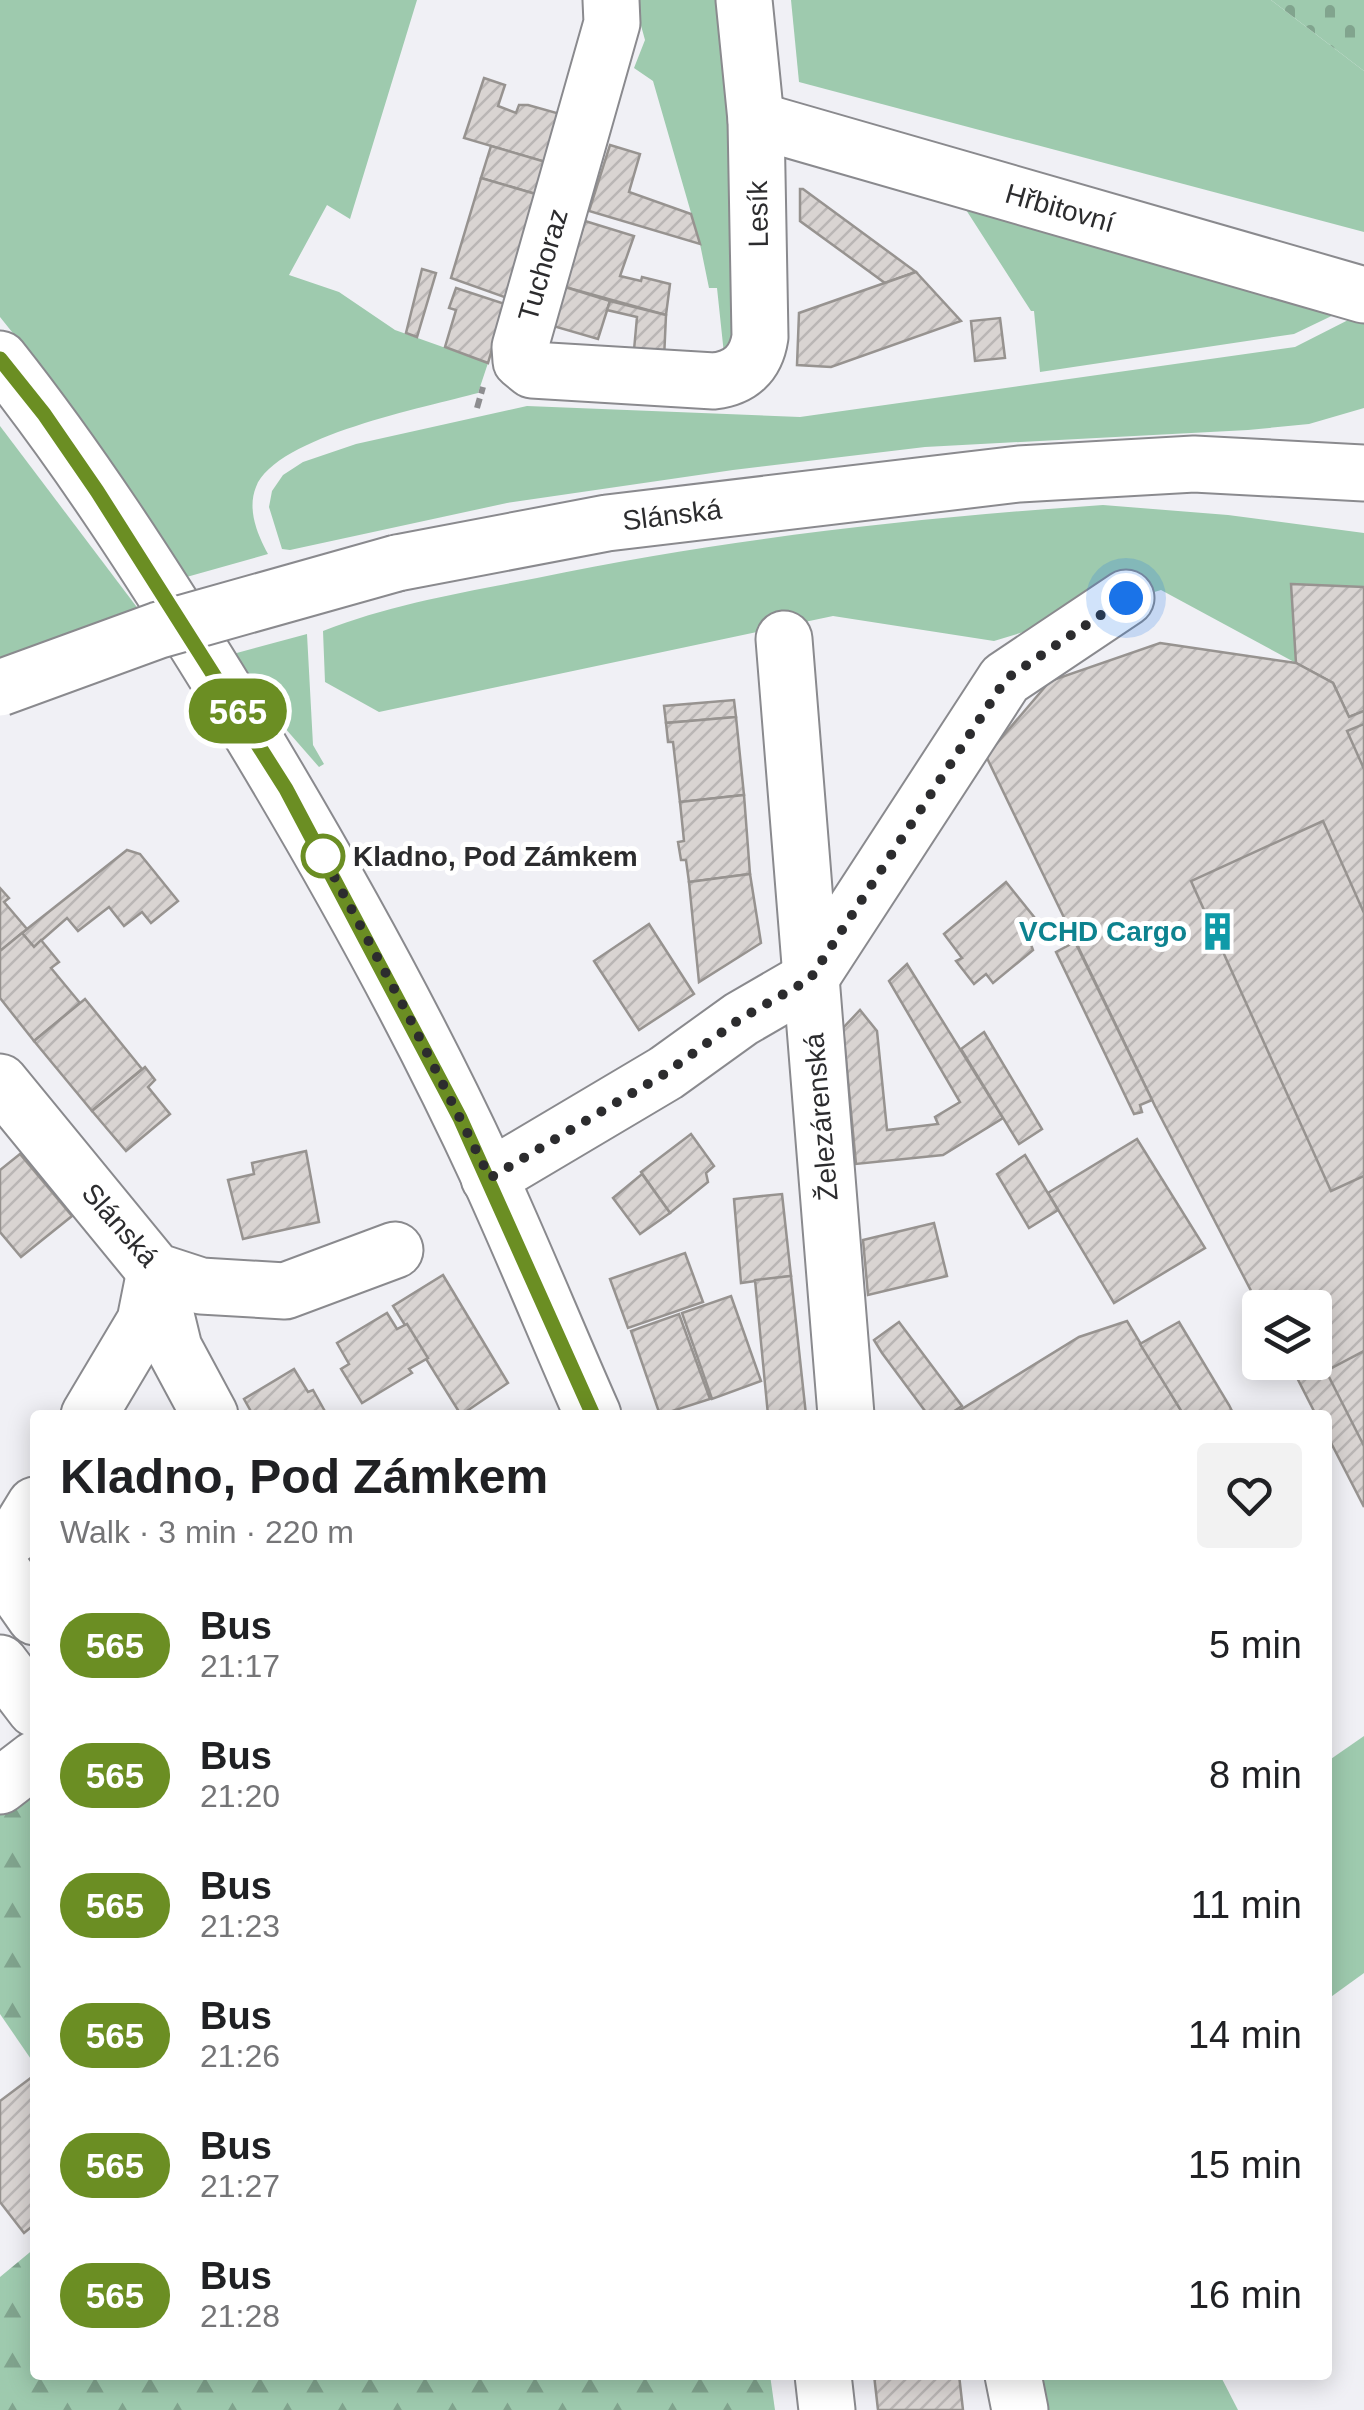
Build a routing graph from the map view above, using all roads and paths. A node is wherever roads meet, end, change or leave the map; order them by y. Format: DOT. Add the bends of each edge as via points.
graph roads {
  1 [pos="612,0"];
  2 [pos="744,0"];
  3 [pos="756,120"];
  4 [pos="1364,295"];
  5 [pos="0,359"];
  6 [pos="693,381"];
  7 [pos="1364,473"];
  8 [pos="1126,598"];
  9 [pos="784,639"];
  10 [pos="0,688"];
  11 [pos="810,979"];
  12 [pos="0,1082"];
  13 [pos="490,1178"];
  14 [pos="396,1250"];
  15 [pos="156,1272"];
  16 [pos="92,1410"];
  17 [pos="207,1410"];
  18 [pos="591,1410"];
  19 [pos="846,1410"];
  20 [pos="30,1514"];
  21 [pos="0,1545"];
  22 [pos="0,1566"];
  23 [pos="30,1610"];
  24 [pos="0,1662"];
  25 [pos="30,1702"];
  26 [pos="30,1763"];
  27 [pos="0,1786"];
  28 [pos="824,2380"];
  29 [pos="1013,2380"];
  30 [pos="827,2410"];
  31 [pos="1020,2410"];
  1 -- 6 [label="street, Tuchoraz" via="612,23 519,354 532,370"];
  2 -- 3 [label="street, Lesík"];
  3 -- 4 [label="street, Hřbitovní"];
  3 -- 6 [label="street, Lesík" via="758,349 737,376"];
  5 -- 13 [label="street" via="116,520 286,789"];
  7 -- 10 [label="street, Slánská, bridge" via="1194,464 1019,474 607,522 397,563 159,630"];
  8 -- 11 [label="street" via="1006,679"];
  9 -- 11 [label="street, Železárenská"];
  11 -- 13 [label="street"];
  11 -- 19 [label="street, Železárenská"];
  12 -- 15 [label="street, Slánská"];
  13 -- 18 [label="street"];
  14 -- 15 [label="street, Slánská" via="285,1291 201,1286"];
  15 -- 16 [label="street" via="145,1321"];
  15 -- 17 [label="street" via="174,1348"];
  20 -- 21 [label="street"];
  22 -- 23 [label="street"];
  24 -- 25 [label="street"];
  26 -- 27 [label="street"];
  28 -- 30 [label="street"];
  29 -- 31 [label="street"];
}
